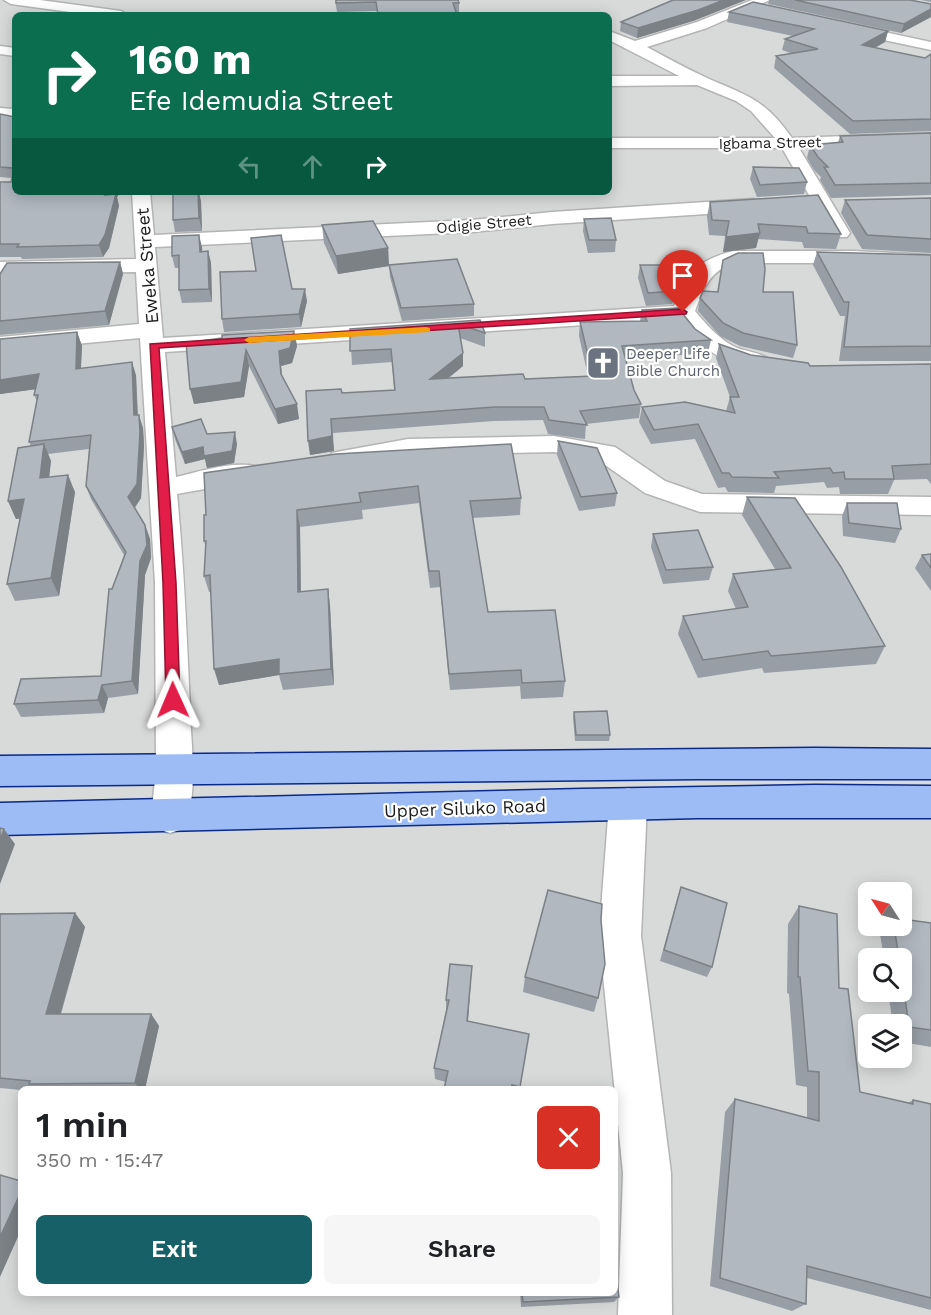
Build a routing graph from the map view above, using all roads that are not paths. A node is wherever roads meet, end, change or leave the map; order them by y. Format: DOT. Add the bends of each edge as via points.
graph roads {
  1 [pos="11,0"];
  2 [pos="768,6"];
  3 [pos="99,12"];
  4 [pos="829,24"];
  5 [pos="612,36"];
  6 [pos="637,45"];
  7 [pos="931,46"];
  8 [pos="699,80"];
  9 [pos="612,81"];
  10 [pos="931,138"];
  11 [pos="612,143"];
  12 [pos="786,143"];
  13 [pos="141,195"];
  14 [pos="798,202"];
  15 [pos="774,204"];
  16 [pos="823,204"];
  17 [pos="847,205"];
  18 [pos="147,253"];
  19 [pos="854,257"];
  20 [pos="931,261"];
  21 [pos="0,268"];
  22 [pos="683,312"];
  23 [pos="153,338"];
  24 [pos="0,344"];
  25 [pos="783,366"];
  26 [pos="322,463"];
  27 [pos="277,469"];
  28 [pos="162,489"];
  29 [pos="931,506"];
  30 [pos="931,764"];
  31 [pos="0,771"];
  32 [pos="174,771"];
  33 [pos="931,802"];
  34 [pos="628,804"];
  35 [pos="170,817"];
  36 [pos="0,819"];
  37 [pos="645,1315"];
  1 -- 3 [label="street"];
  2 -- 6 [label="street" via="750,6"];
  4 -- 7 [label="street"];
  5 -- 6 [label="street"];
  6 -- 8 [label="street"];
  8 -- 9 [label="street"];
  8 -- 12 [label="street" via="734,94 763,112"];
  10 -- 12 [label="street, Igbama Street"];
  11 -- 12 [label="street, Igbama Street"];
  12 -- 16 [label="street"];
  13 -- 18 [label="street, Eweka Street"];
  14 -- 16 [label="street"];
  15 -- 18 [label="street, Odigie Street" via="552,218"];
  16 -- 17 [label="street"];
  16 -- 19 [label="street"];
  18 -- 21 [label="street, Odigie Street"];
  18 -- 23 [label="street, Eweka Street"];
  19 -- 20 [label="street"];
  19 -- 22 [label="street" via="717,260 702,272"];
  22 -- 23 [label="street"];
  22 -- 25 [label="street" via="711,344 730,354"];
  23 -- 24 [label="street"];
  23 -- 28 [label="street, Eweka Street"];
  26 -- 29 [label="street" via="408,447 555,444 606,453 655,487 700,503"];
  27 -- 28 [label="street"];
  28 -- 32 [label="street, Eweka Street" via="170,583"];
  30 -- 32 [label="main road" via="716,762"];
  31 -- 32 [label="main road"];
  32 -- 35 [label="street"];
  33 -- 34 [label="main road, Upper Siluko Road"];
  34 -- 35 [label="main road, Upper Siluko Road"];
  34 -- 37 [label="street" via="620,936 647,1173"];
  35 -- 36 [label="main road, Upper Siluko Road"];
}
